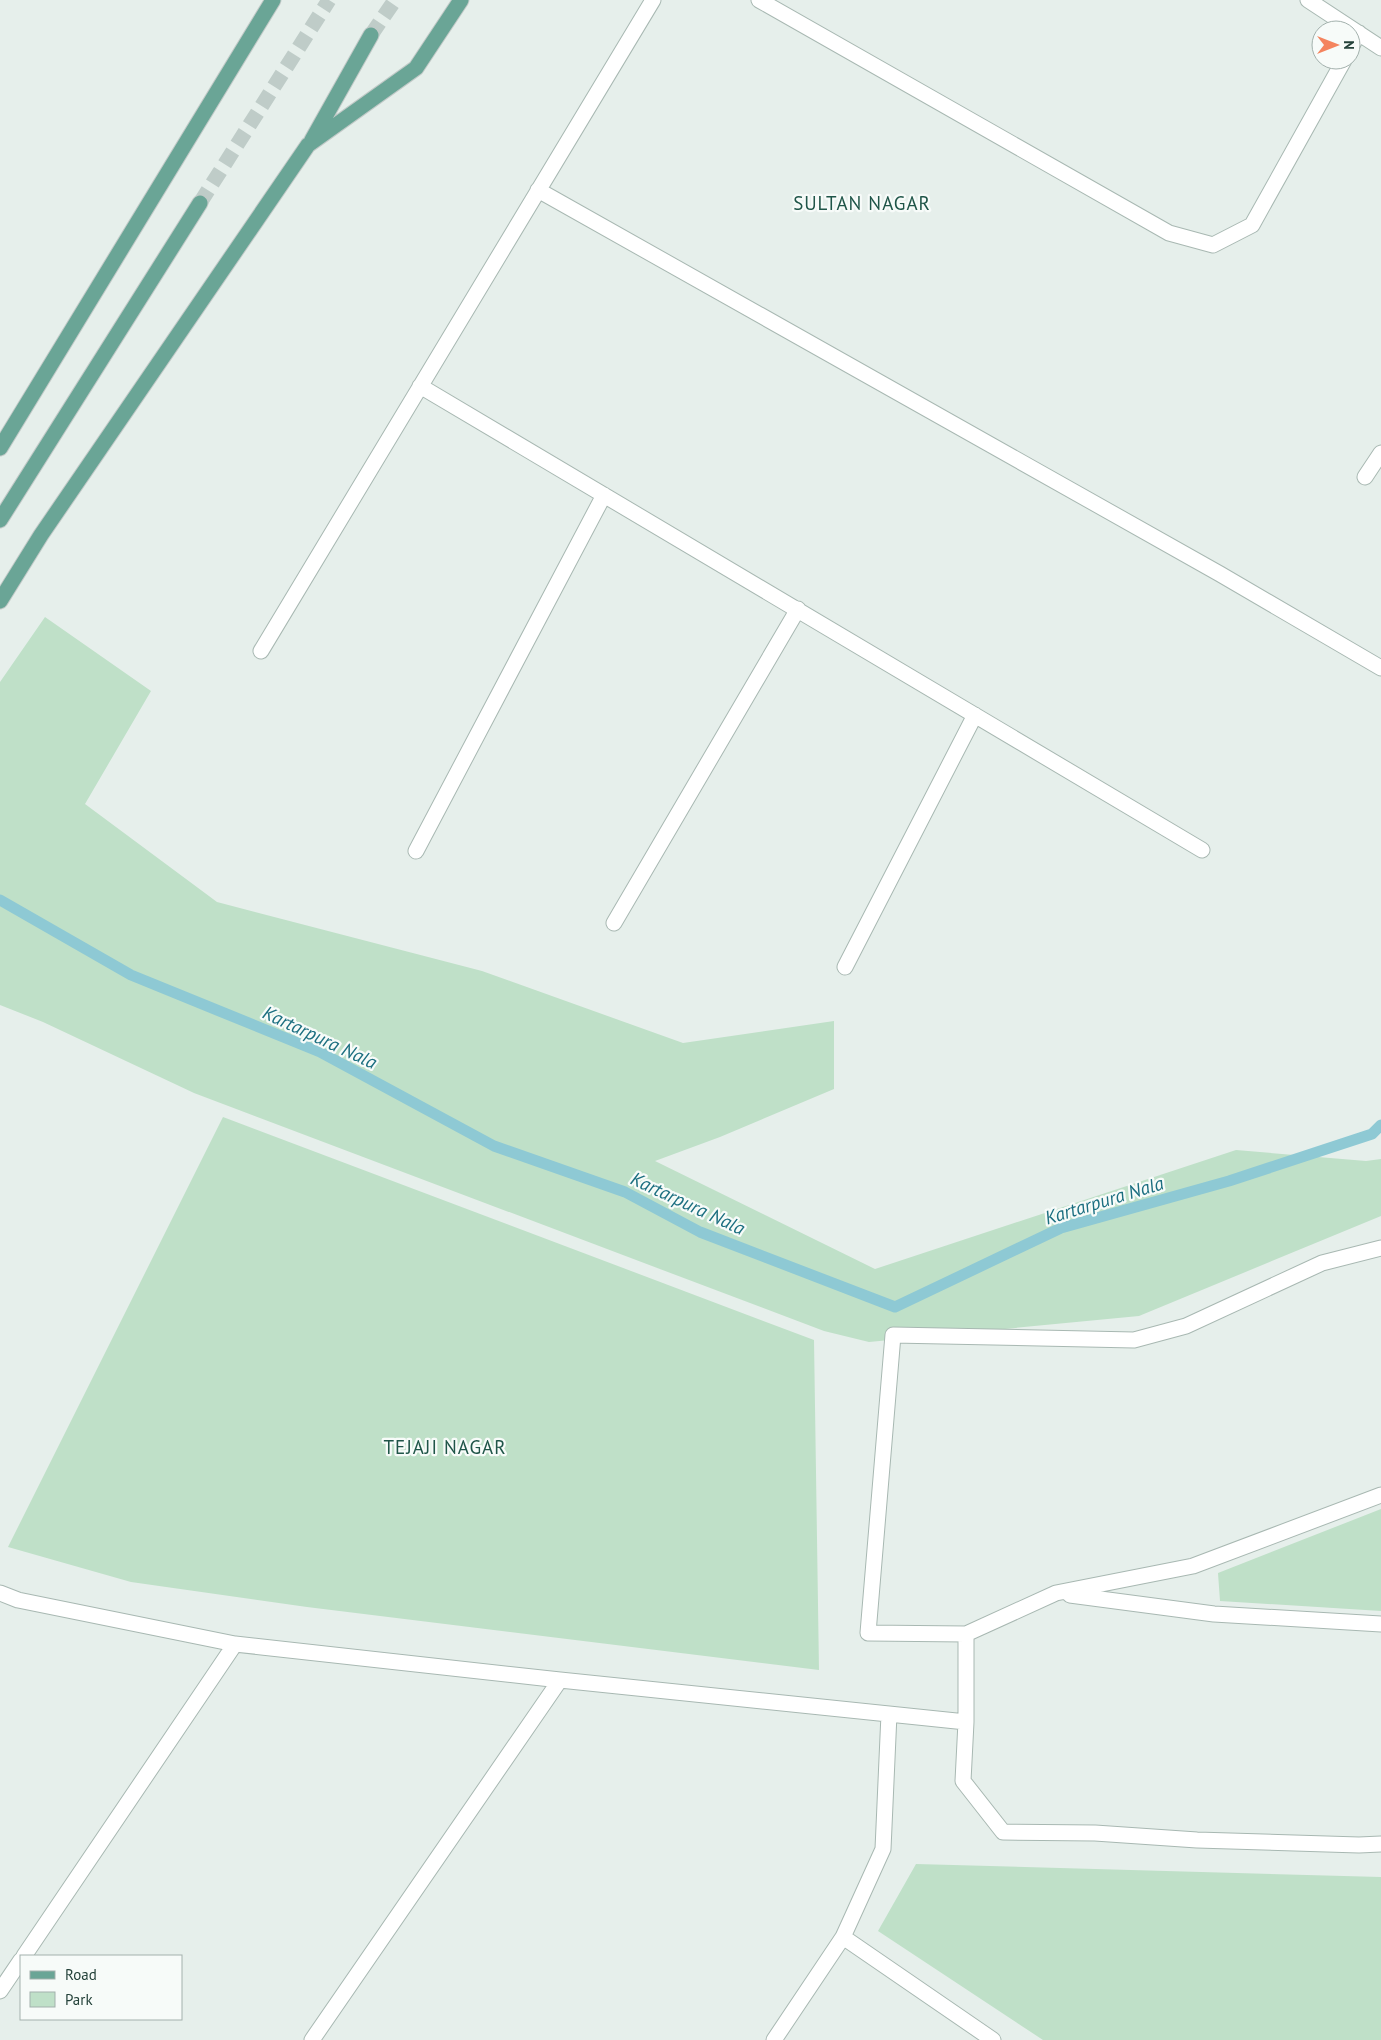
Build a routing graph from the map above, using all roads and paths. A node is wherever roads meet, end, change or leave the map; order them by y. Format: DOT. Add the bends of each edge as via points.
graph roads {
  1 [pos="274,0"];
  2 [pos="461,0"];
  3 [pos="653,0"];
  4 [pos="759,0"];
  5 [pos="1308,0"];
  6 [pos="1339,20"];
  7 [pos="1361,34"];
  8 [pos="372,35"];
  9 [pos="1381,48"];
  10 [pos="1338,70"];
  11 [pos="308,145"];
  12 [pos="538,190"];
  13 [pos="200,203"];
  14 [pos="420,386"];
  15 [pos="0,448"];
  16 [pos="1381,453"];
  17 [pos="1365,477"];
  18 [pos="604,495"];
  19 [pos="0,520"];
  20 [pos="0,601"];
  21 [pos="798,609"];
  22 [pos="262,651"];
  23 [pos="1381,668"];
  24 [pos="975,715"];
  25 [pos="1202,850"];
  26 [pos="416,851"];
  27 [pos="614,923"];
  28 [pos="845,967"];
  29 [pos="1381,1248"];
  30 [pos="1381,1495"];
  31 [pos="0,1593"];
  32 [pos="1056,1593"];
  33 [pos="1381,1624"];
  34 [pos="966,1634"];
  35 [pos="235,1644"];
  36 [pos="560,1680"];
  37 [pos="889,1714"];
  38 [pos="966,1722"];
  39 [pos="1381,1844"];
  40 [pos="843,1937"];
  41 [pos="25,1955"];
  42 [pos="20,1961"];
  43 [pos="0,1991"];
  44 [pos="312,2040"];
  45 [pos="774,2040"];
  46 [pos="993,2040"];
  1 -- 15 [label="main road"];
  2 -- 11 [label="main road" via="416,68"];
  3 -- 12 [label="street"];
  4 -- 10 [label="street" via="1169,233 1213,245 1252,225"];
  5 -- 6 [label="street"];
  7 -- 9 [label="street"];
  8 -- 11 [label="main road"];
  11 -- 20 [label="main road"];
  12 -- 14 [label="street"];
  12 -- 23 [label="street"];
  13 -- 19 [label="main road"];
  14 -- 18 [label="street"];
  14 -- 22 [label="street"];
  16 -- 17 [label="street"];
  18 -- 21 [label="street"];
  18 -- 26 [label="street"];
  21 -- 24 [label="street"];
  21 -- 27 [label="street"];
  24 -- 25 [label="street"];
  24 -- 28 [label="street"];
  29 -- 34 [label="street" via="1322,1263 1186,1326 1134,1340 893,1335 868,1632"];
  30 -- 32 [label="street" via="1193,1566"];
  31 -- 35 [label="street" via="18,1600"];
  32 -- 33 [label="street" via="1214,1614"];
  32 -- 34 [label="street"];
  34 -- 38 [label="street"];
  35 -- 36 [label="street"];
  35 -- 41 [label="street"];
  36 -- 37 [label="street"];
  36 -- 44 [label="street"];
  37 -- 38 [label="street"];
  37 -- 40 [label="street" via="883,1849"];
  38 -- 39 [label="street" via="963,1781 1003,1832"];
  40 -- 45 [label="street"];
  40 -- 46 [label="street"];
  42 -- 43 [label="street"];
}
